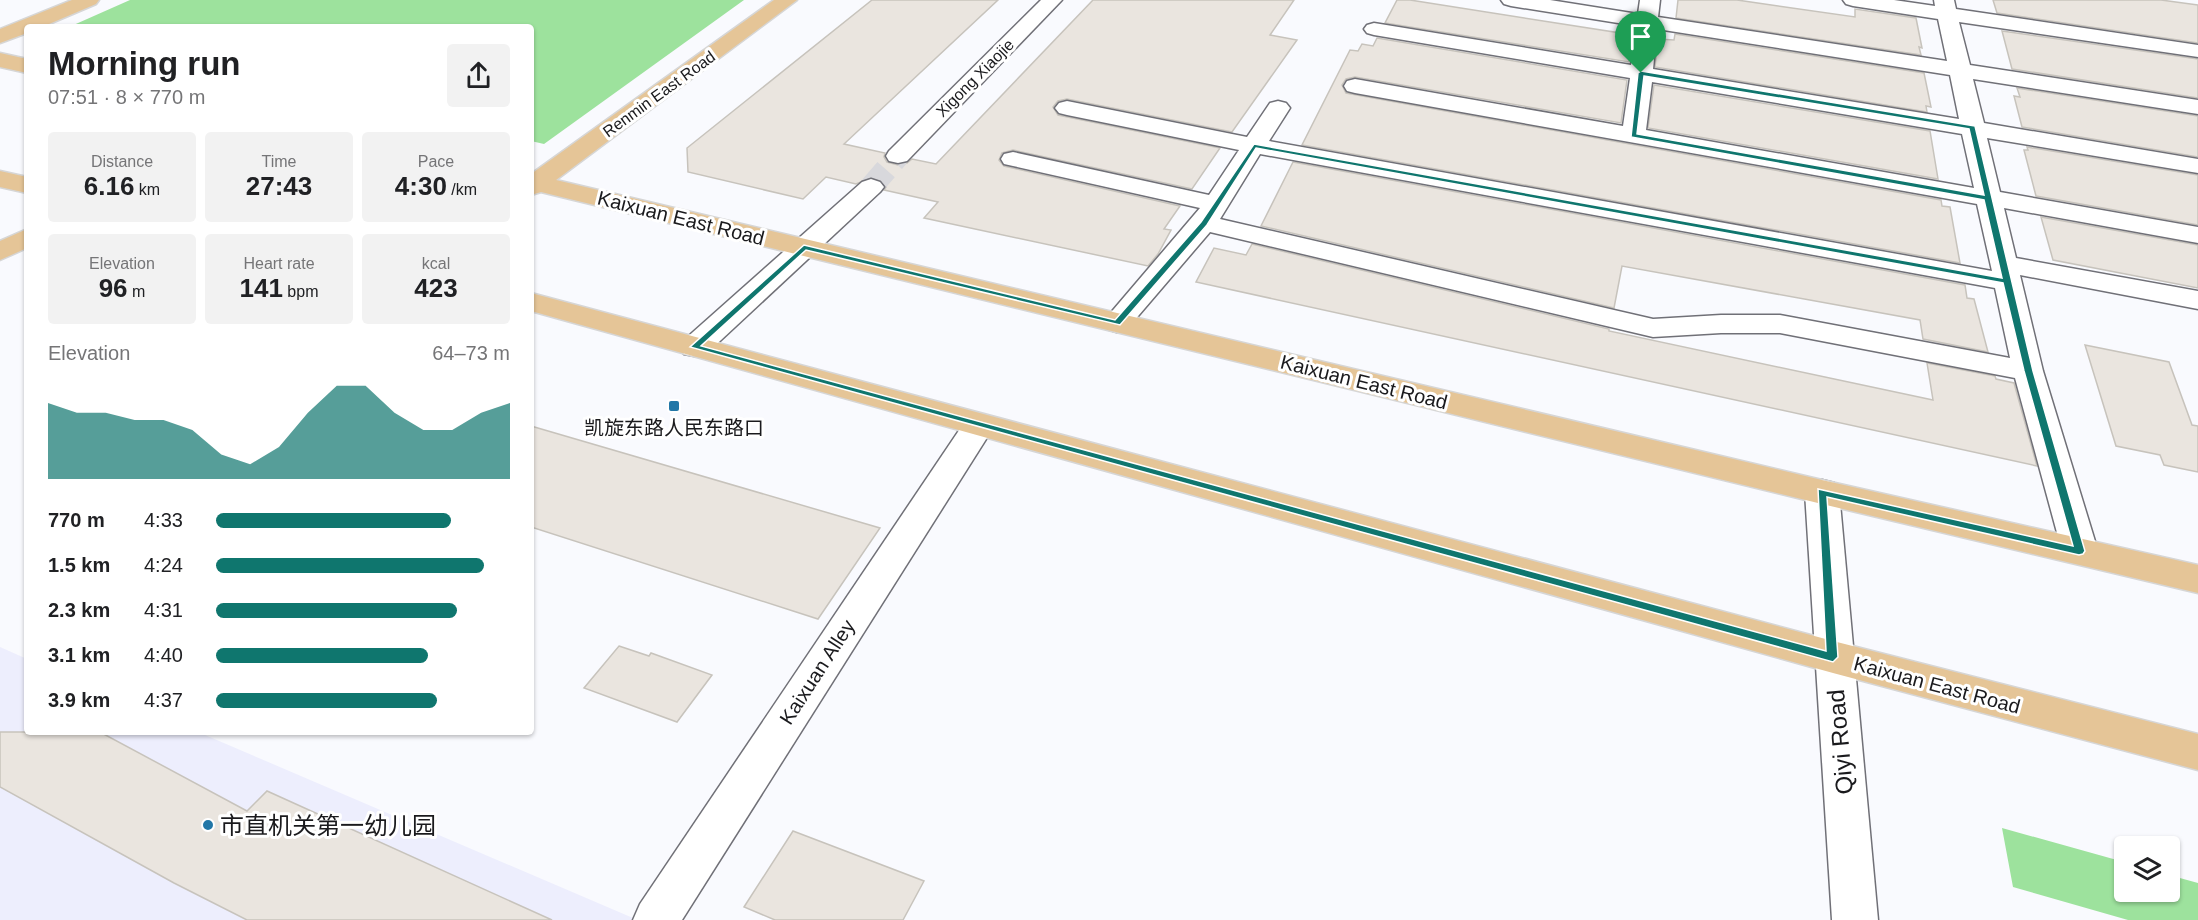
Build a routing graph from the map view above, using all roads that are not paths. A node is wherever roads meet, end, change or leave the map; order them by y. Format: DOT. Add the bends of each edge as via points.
graph roads {
  1 [pos="89,0"];
  2 [pos="787,0"];
  3 [pos="1052,0"];
  4 [pos="1511,0"];
  5 [pos="1853,0"];
  6 [pos="1946,7"];
  7 [pos="1649,11"];
  8 [pos="31,24"];
  9 [pos="24,27"];
  10 [pos="1374,30"];
  11 [pos="0,37"];
  12 [pos="2198,51"];
  13 [pos="0,60"];
  14 [pos="24,65"];
  15 [pos="1959,70"];
  16 [pos="1641,73"];
  17 [pos="1355,86"];
  18 [pos="2198,107"];
  19 [pos="1067,108"];
  20 [pos="1278,108"];
  21 [pos="1972,128"];
  22 [pos="1634,135"];
  23 [pos="1254,146"];
  24 [pos="898,156"];
  25 [pos="1013,159"];
  26 [pos="2198,166"];
  27 [pos="0,179"];
  28 [pos="534,183"];
  29 [pos="24,184"];
  30 [pos="534,184"];
  31 [pos="871,187"];
  32 [pos="1988,198"];
  33 [pos="1210,214"];
  34 [pos="24,215"];
  35 [pos="0,227"];
  36 [pos="2198,235"];
  37 [pos="24,239"];
  38 [pos="804,248"];
  39 [pos="0,252"];
  40 [pos="2005,273"];
  41 [pos="2198,300"];
  42 [pos="534,303"];
  43 [pos="1117,323"];
  44 [pos="694,347"];
  45 [pos="2028,371"];
  46 [pos="979,425"];
  47 [pos="1822,492"];
  48 [pos="2079,551"];
  49 [pos="2198,579"];
  50 [pos="1833,657"];
  51 [pos="2198,752"];
  52 [pos="656,920"];
  53 [pos="1856,920"];
  1 -- 8 [label="main road"];
  2 -- 28 [label="main road, Renmin East Road"];
  3 -- 24 [label="street, Xigong Xiaojie"];
  4 -- 7 [label="street"];
  5 -- 6 [label="street"];
  6 -- 12 [label="street"];
  6 -- 15 [label="street"];
  7 -- 15 [label="street"];
  7 -- 16 [label="street"];
  9 -- 11 [label="main road"];
  10 -- 16 [label="street"];
  13 -- 14 [label="main road"];
  15 -- 18 [label="street"];
  15 -- 21 [label="street"];
  16 -- 21 [label="street"];
  16 -- 22 [label="street"];
  17 -- 22 [label="street"];
  19 -- 23 [label="street"];
  20 -- 23 [label="street"];
  21 -- 26 [label="street"];
  21 -- 32 [label="street"];
  22 -- 32 [label="street"];
  23 -- 33 [label="street"];
  23 -- 40 [label="street"];
  25 -- 33 [label="street"];
  27 -- 29 [label="main road"];
  30 -- 38 [label="main road, Kaixuan East Road"];
  31 -- 38 [label="street"];
  32 -- 36 [label="street"];
  32 -- 40 [label="street"];
  33 -- 43 [label="street"];
  33 -- 45 [label="street" via="1653,328 1780,324"];
  34 -- 35 [label="main road"];
  37 -- 39 [label="main road"];
  38 -- 43 [label="main road, Kaixuan East Road"];
  38 -- 44 [label="street"];
  40 -- 41 [label="street"];
  40 -- 45 [label="street"];
  42 -- 44 [label="main road, Kaixuan East Road"];
  43 -- 47 [label="main road, Kaixuan East Road"];
  44 -- 46 [label="main road, Kaixuan East Road"];
  45 -- 48 [label="street"];
  46 -- 50 [label="main road, Kaixuan East Road"];
  46 -- 52 [label="street, Kaixuan Alley"];
  47 -- 48 [label="main road, Kaixuan East Road"];
  47 -- 50 [label="street, Qiyi Road"];
  48 -- 49 [label="main road, Kaixuan East Road"];
  50 -- 51 [label="main road, Kaixuan East Road"];
  50 -- 53 [label="street, Qiyi Road"];
}
